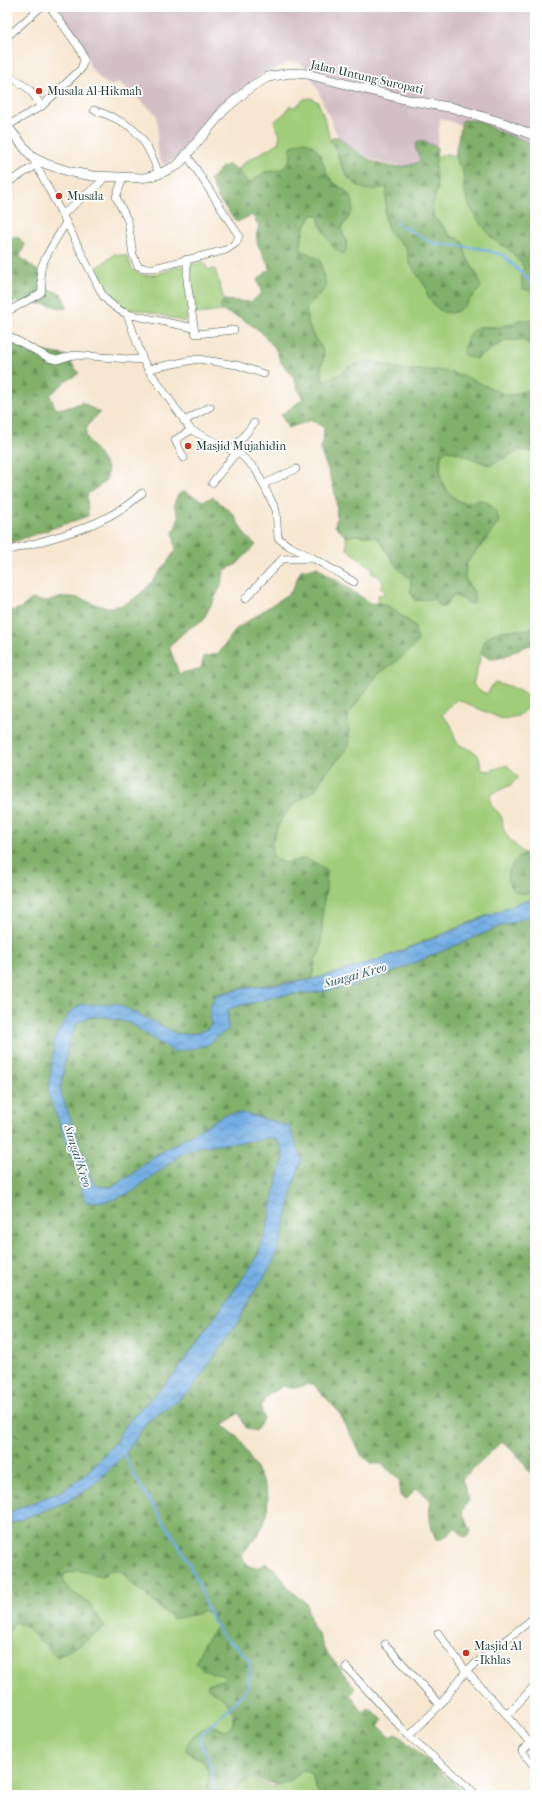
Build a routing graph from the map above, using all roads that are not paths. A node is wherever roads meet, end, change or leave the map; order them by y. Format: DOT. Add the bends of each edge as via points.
graph roads {
  1 [pos="41,7"];
  2 [pos="50,7"];
  3 [pos="7,37"];
  4 [pos="8,77"];
  5 [pos="42,106"];
  6 [pos="94,110"];
  7 [pos="7,126"];
  8 [pos="535,136"];
  9 [pos="187,155"];
  10 [pos="33,162"];
  11 [pos="159,174"];
  12 [pos="105,177"];
  13 [pos="123,178"];
  14 [pos="7,183"];
  15 [pos="62,215"];
  16 [pos="66,222"];
  17 [pos="186,259"];
  18 [pos="7,312"];
  19 [pos="127,314"];
  20 [pos="194,328"];
  21 [pos="234,330"];
  22 [pos="7,335"];
  23 [pos="143,360"];
  24 [pos="148,369"];
  25 [pos="264,374"];
  26 [pos="210,407"];
  27 [pos="184,421"];
  28 [pos="254,423"];
  29 [pos="191,430"];
  30 [pos="234,452"];
  31 [pos="184,458"];
  32 [pos="296,469"];
  33 [pos="212,483"];
  34 [pos="264,484"];
  35 [pos="142,493"];
  36 [pos="7,551"];
  37 [pos="313,558"];
  38 [pos="354,582"];
  39 [pos="245,599"];
  40 [pos="535,1617"];
  41 [pos="438,1633"];
  42 [pos="385,1644"];
  43 [pos="346,1667"];
  44 [pos="466,1671"];
  45 [pos="535,1685"];
  46 [pos="440,1706"];
  47 [pos="507,1715"];
  48 [pos="409,1736"];
  49 [pos="530,1743"];
  50 [pos="535,1749"];
  51 [pos="535,1767"];
  52 [pos="477,1795"];
  1 -- 3 [label="street"];
  2 -- 5 [label="street" via="78,45 84,60 74,76"];
  4 -- 5 [label="street" via="29,89"];
  5 -- 7 [label="street"];
  6 -- 11 [label="street" via="116,118 142,137"];
  7 -- 10 [label="main road"];
  8 -- 9 [label="main road, Jalan Untung Suropati" via="454,108 408,100 307,74 290,73 268,77 236,98 212,122"];
  9 -- 11 [label="main road, Jalan Untung Suropati" via="178,164"];
  9 -- 17 [label="street" via="239,236 236,244 226,250"];
  10 -- 12 [label="main road, Jalan Untung Suropati" via="71,172"];
  10 -- 14 [label="street"];
  10 -- 15 [label="street"];
  11 -- 13 [label="main road, Jalan Untung Suropati" via="142,178"];
  12 -- 13 [label="main road, Jalan Untung Suropati"];
  12 -- 15 [label="street"];
  13 -- 17 [label="street" via="116,197 128,221 133,255 138,266 154,268"];
  15 -- 16 [label="street"];
  16 -- 18 [label="street" via="41,268 41,293"];
  16 -- 19 [label="street" via="103,296"];
  17 -- 20 [label="street"];
  19 -- 20 [label="street"];
  19 -- 23 [label="street"];
  20 -- 21 [label="street" via="196,334"];
  22 -- 23 [label="street" via="57,360 73,355"];
  23 -- 24 [label="street"];
  24 -- 25 [label="street" via="198,359 236,365"];
  24 -- 27 [label="street"];
  26 -- 27 [label="street"];
  27 -- 29 [label="street"];
  28 -- 30 [label="street"];
  29 -- 30 [label="street"];
  29 -- 31 [label="street" via="175,440"];
  30 -- 33 [label="street"];
  30 -- 34 [label="street" via="256,470"];
  32 -- 34 [label="street"];
  34 -- 37 [label="street" via="276,510 278,538"];
  35 -- 36 [label="street" via="114,515 79,529"];
  37 -- 38 [label="street"];
  37 -- 39 [label="street" via="282,559"];
  40 -- 44 [label="street"];
  41 -- 44 [label="street"];
  42 -- 46 [label="street"];
  43 -- 48 [label="street"];
  44 -- 46 [label="street"];
  44 -- 47 [label="street"];
  45 -- 47 [label="street"];
  46 -- 48 [label="street"];
  47 -- 49 [label="street"];
  48 -- 52 [label="street"];
  49 -- 50 [label="street"];
  49 -- 51 [label="street" via="522,1752"];
}
